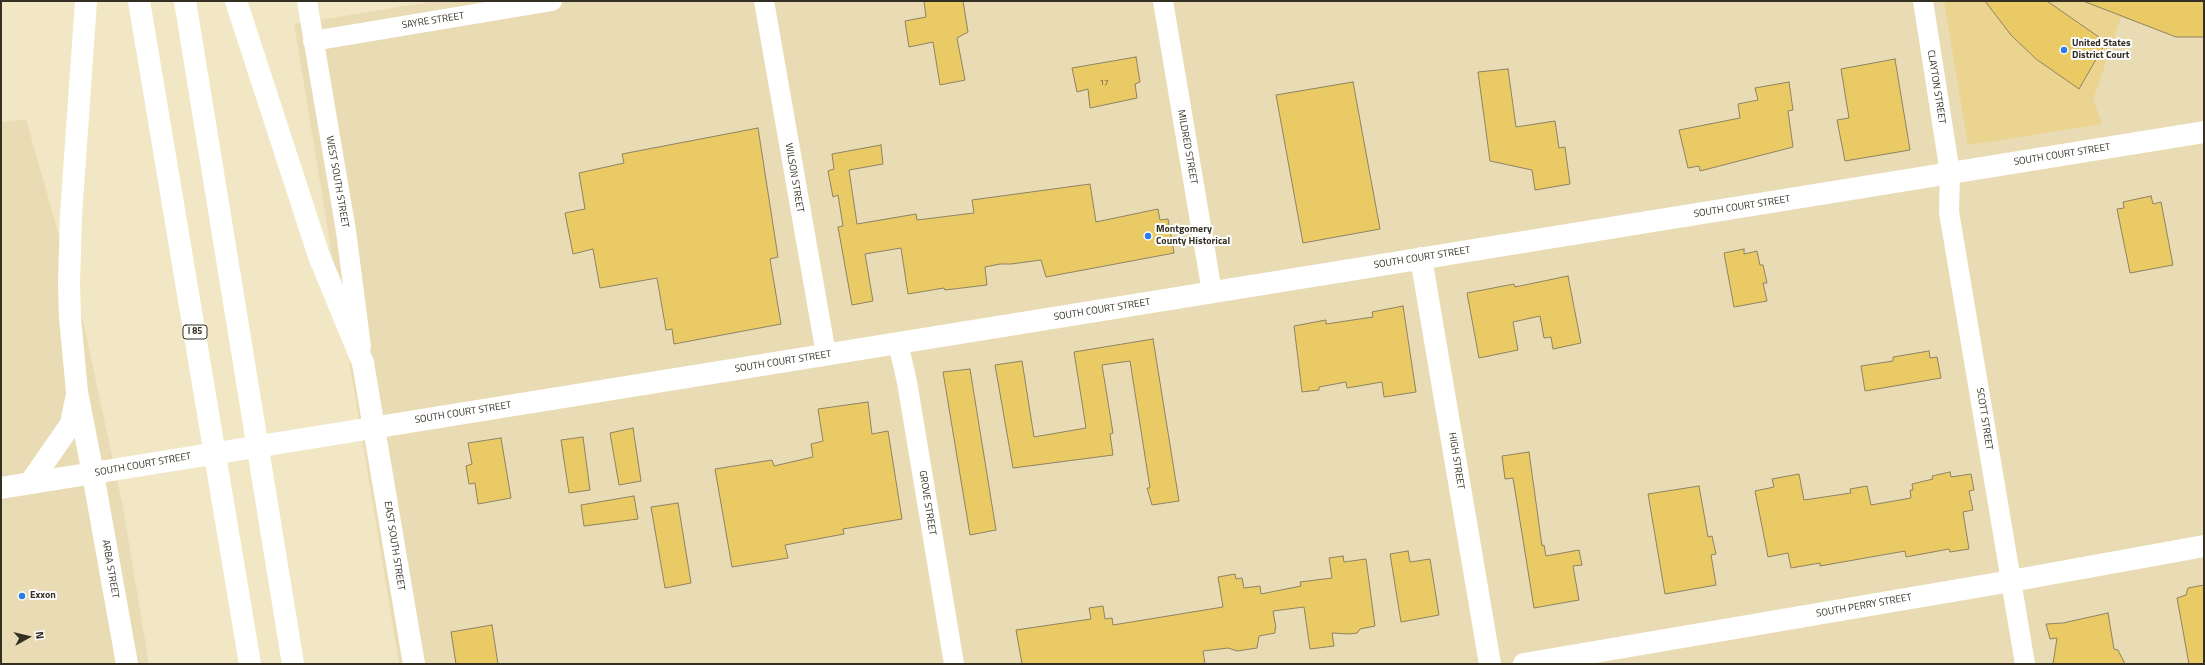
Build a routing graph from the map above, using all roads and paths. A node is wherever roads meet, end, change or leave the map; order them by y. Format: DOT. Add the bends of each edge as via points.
graph roads {
  1 [pos="86,1"];
  2 [pos="139,1"];
  3 [pos="185,1"];
  4 [pos="236,1"];
  5 [pos="307,1"];
  6 [pos="552,1"];
  7 [pos="764,1"];
  8 [pos="1163,1"];
  9 [pos="1923,1"];
  10 [pos="313,41"];
  11 [pos="2204,132"];
  12 [pos="1950,173"];
  13 [pos="1421,258"];
  14 [pos="1212,292"];
  15 [pos="898,343"];
  16 [pos="826,354"];
  17 [pos="363,363"];
  18 [pos="77,392"];
  19 [pos="375,427"];
  20 [pos="93,474"];
  21 [pos="30,483"];
  22 [pos="1,488"];
  23 [pos="2204,546"];
  24 [pos="2011,581"];
  25 [pos="127,664"];
  26 [pos="250,664"];
  27 [pos="293,664"];
  28 [pos="414,664"];
  29 [pos="954,664"];
  30 [pos="1490,664"];
  31 [pos="1524,664"];
  32 [pos="2025,664"];
  1 -- 18 [label="main road" via="71,215 69,282"];
  2 -- 26 [label="main road, I 85"];
  3 -- 27 [label="main road"];
  4 -- 17 [label="main road, EAST SOUTH STREET" via="319,256"];
  5 -- 10 [label="street, WEST SOUTH STREET"];
  6 -- 10 [label="street, SAYRE STREET"];
  7 -- 16 [label="street, WILSON STREET"];
  8 -- 14 [label="street, MILDRED STREET"];
  9 -- 12 [label="street, CLAYTON STREET"];
  10 -- 17 [label="street, WEST SOUTH STREET" via="346,230"];
  11 -- 12 [label="main road, SOUTH COURT STREET"];
  12 -- 13 [label="main road, SOUTH COURT STREET"];
  12 -- 24 [label="street, SCOTT STREET" via="1949,212"];
  13 -- 14 [label="main road, SOUTH COURT STREET"];
  13 -- 30 [label="main road, HIGH STREET"];
  14 -- 15 [label="main road, SOUTH COURT STREET"];
  15 -- 16 [label="main road, SOUTH COURT STREET"];
  15 -- 29 [label="street, GROVE STREET" via="907,382"];
  16 -- 19 [label="main road, SOUTH COURT STREET"];
  17 -- 19 [label="main road, EAST SOUTH STREET"];
  18 -- 20 [label="main road, ARBA STREET"];
  18 -- 21 [label="main road" via="71,424"];
  19 -- 20 [label="main road, SOUTH COURT STREET"];
  19 -- 28 [label="main road, EAST SOUTH STREET"];
  20 -- 21 [label="main road, SOUTH COURT STREET"];
  20 -- 25 [label="main road, ARBA STREET"];
  21 -- 22 [label="main road, SOUTH COURT STREET"];
  23 -- 24 [label="main road, SOUTH PERRY STREET"];
  24 -- 31 [label="main road, SOUTH PERRY STREET"];
  24 -- 32 [label="street, SCOTT STREET"];
}
